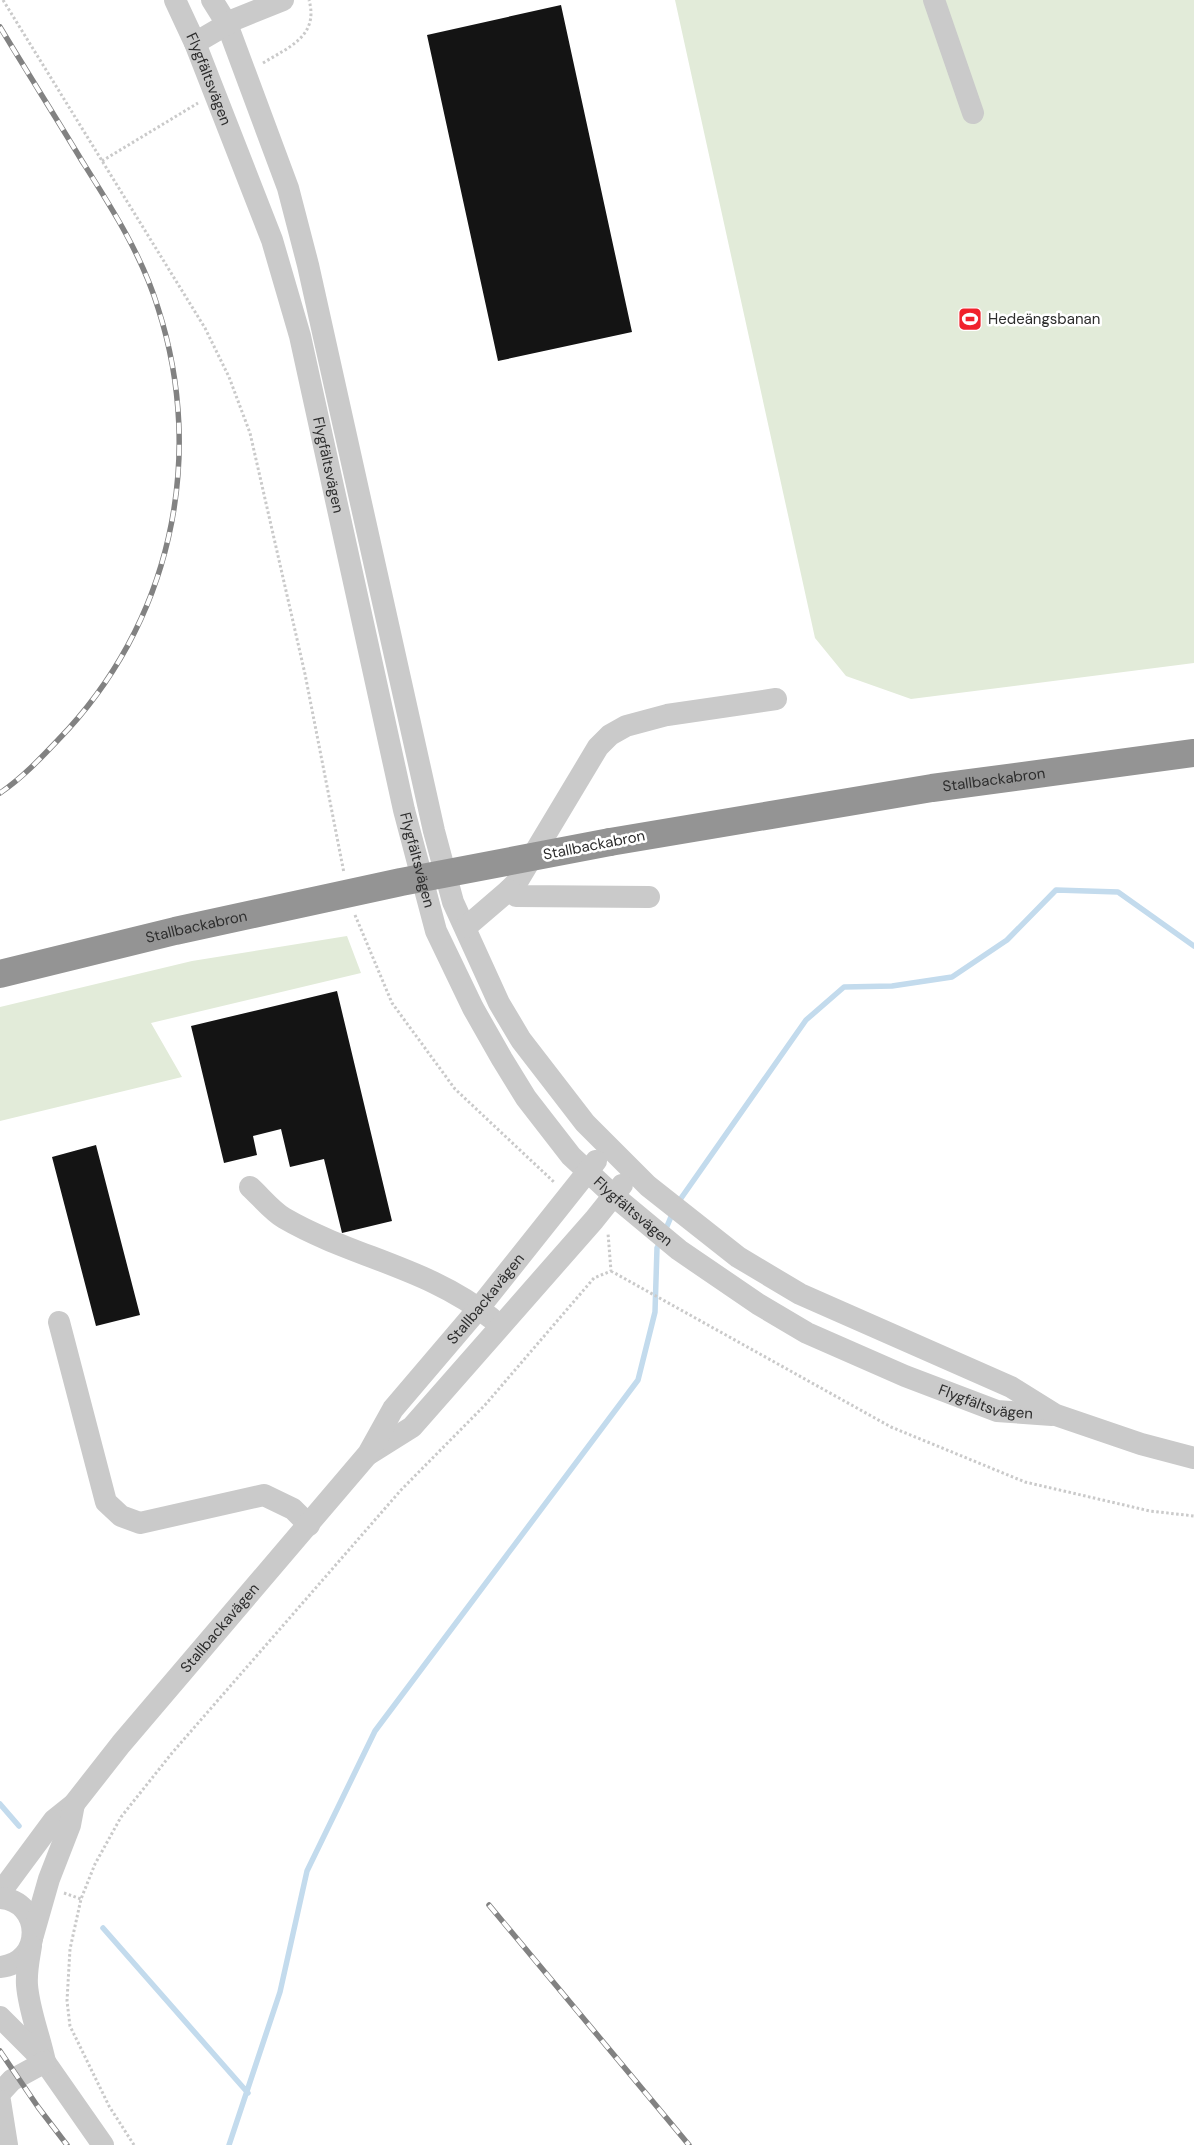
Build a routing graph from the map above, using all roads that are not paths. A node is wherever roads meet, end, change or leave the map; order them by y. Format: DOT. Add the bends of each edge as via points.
graph roads {
  1 [pos="175,0"];
  2 [pos="212,0"];
  3 [pos="283,0"];
  4 [pos="934,0"];
  5 [pos="227,24"];
  6 [pos="195,44"];
  7 [pos="973,114"];
  8 [pos="776,699"];
  9 [pos="1194,752"];
  10 [pos="509,890"];
  11 [pos="649,897"];
  12 [pos="466,927"];
  13 [pos="0,974"];
  14 [pos="608,1148"];
  15 [pos="588,1172"];
  16 [pos="640,1179"];
  17 [pos="250,1187"];
  18 [pos="614,1196"];
  19 [pos="479,1308"];
  20 [pos="59,1322"];
  21 [pos="501,1326"];
  22 [pos="1056,1415"];
  23 [pos="368,1454"];
  24 [pos="1194,1458"];
  25 [pos="309,1525"];
  26 [pos="74,1804"];
  27 [pos="0,1893"];
  28 [pos="0,1898"];
  29 [pos="32,1940"];
  30 [pos="0,1967"];
  31 [pos="0,2017"];
  32 [pos="45,2062"];
  33 [pos="0,2093"];
  34 [pos="0,2101"];
  35 [pos="7,2145"];
  36 [pos="103,2145"];
  1 -- 6 [label="street, Flygfältsvägen"];
  2 -- 5 [label="street, Flygfältsvägen"];
  3 -- 5 [label="street"];
  4 -- 7 [label="street"];
  5 -- 6 [label="street"];
  5 -- 12 [label="street, Flygfältsvägen" via="288,188 434,832 453,902"];
  6 -- 15 [label="street, Flygfältsvägen" via="272,240 297,326 404,810 436,931 506,1067 554,1135"];
  8 -- 10 [label="street" via="667,715 626,726 610,735 598,747 517,882"];
  9 -- 13 [label="highway, Stallbackabron, bridge" via="932,788 610,842 401,882 176,931"];
  10 -- 11 [label="street" via="516,896"];
  10 -- 12 [label="street"];
  12 -- 14 [label="street, Flygfältsvägen" via="499,1003 521,1040"];
  14 -- 15 [label="street, Stallbackavägen"];
  14 -- 16 [label="street, Flygfältsvägen"];
  15 -- 18 [label="street, Flygfältsvägen"];
  15 -- 19 [label="street, Stallbackavägen"];
  16 -- 18 [label="street, Stallbackavägen"];
  16 -- 22 [label="street, Flygfältsvägen" via="738,1257 800,1294 1010,1387"];
  17 -- 19 [label="street" via="283,1217 436,1282"];
  18 -- 21 [label="street, Stallbackavägen"];
  18 -- 22 [label="street, Flygfältsvägen" via="679,1250 806,1333 904,1376 997,1411"];
  19 -- 21 [label="street"];
  19 -- 23 [label="street, Stallbackavägen" via="393,1409"];
  20 -- 25 [label="street" via="106,1502 121,1516 140,1523 264,1495 294,1509"];
  21 -- 23 [label="street, Stallbackavägen" via="412,1427"];
  22 -- 24 [label="street, Flygfältsvägen"];
  23 -- 25 [label="street, Stallbackavägen"];
  25 -- 26 [label="street, Stallbackavägen" via="121,1744"];
  26 -- 27 [label="street, Stallbackavägen" via="54,1820"];
  26 -- 29 [label="street, Stallbackavägen"];
  28 -- 29 [label="street" via="18,1904 27,1912 32,1923"];
  29 -- 30 [label="street" via="25,1955 17,1962"];
  29 -- 32 [label="street, Stallbackavägen" via="27,1984"];
  31 -- 32 [label="street, Stallbackavägen"];
  32 -- 33 [label="street" via="12,2080"];
  32 -- 36 [label="street, Stallbackavägen"];
  34 -- 35 [label="street"];
}
